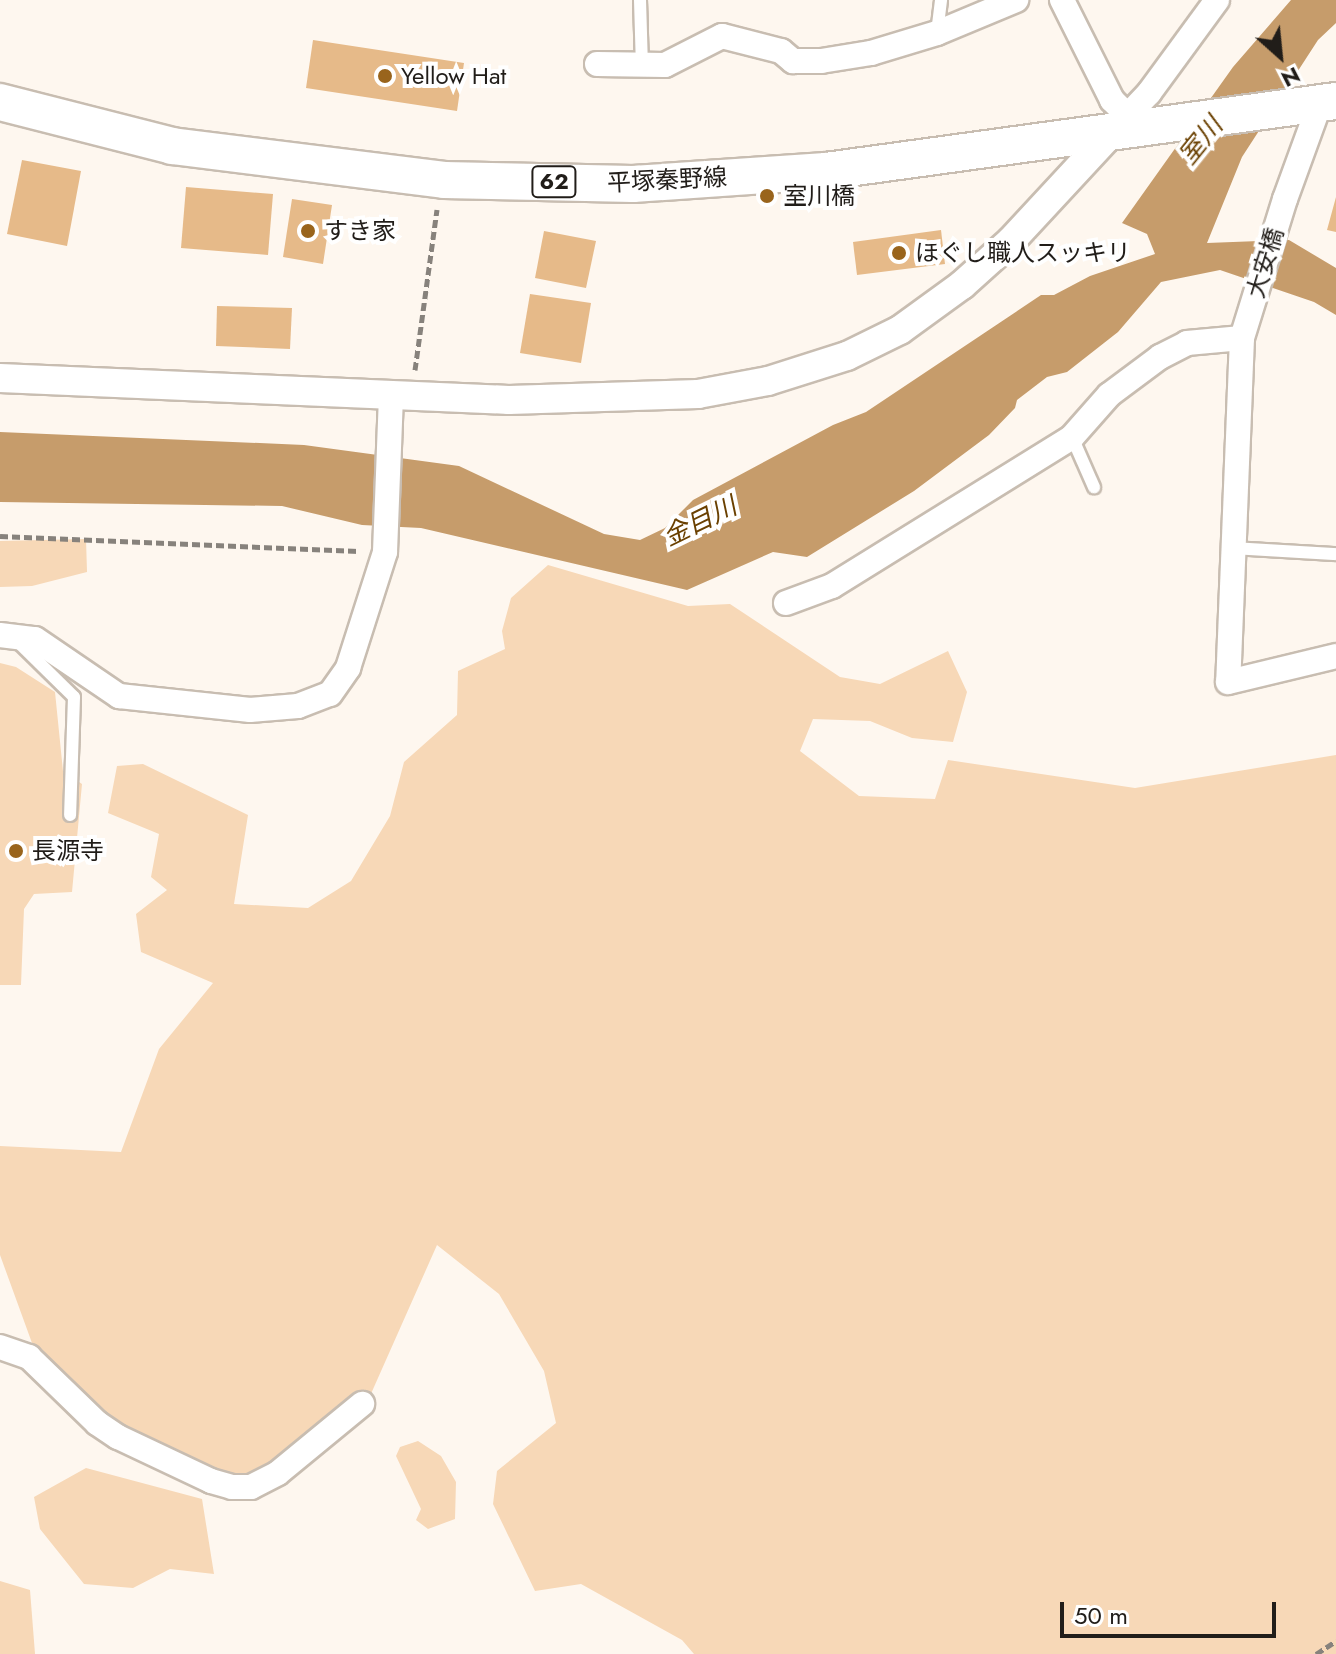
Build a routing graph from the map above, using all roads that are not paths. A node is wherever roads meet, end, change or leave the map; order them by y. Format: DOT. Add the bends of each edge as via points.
graph roads {
  1 [pos="640,0"];
  2 [pos="941,0"];
  3 [pos="1016,0"];
  4 [pos="1062,0"];
  5 [pos="1217,0"];
  6 [pos="937,33"];
  7 [pos="597,64"];
  8 [pos="642,67"];
  9 [pos="0,102"];
  10 [pos="1318,103"];
  11 [pos="1129,125"];
  12 [pos="1244,332"];
  13 [pos="0,378"];
  14 [pos="399,393"];
  15 [pos="1072,437"];
  16 [pos="1094,487"];
  17 [pos="1234,548"];
  18 [pos="1336,554"];
  19 [pos="786,603"];
  20 [pos="6,635"];
  21 [pos="1336,656"];
  22 [pos="70,815"];
  23 [pos="0,1347"];
  24 [pos="362,1404"];
  1 -- 8 [label="lane"];
  2 -- 6 [label="lane"];
  3 -- 6 [label="street"];
  4 -- 11 [label="street"];
  5 -- 11 [label="street"];
  6 -- 8 [label="street" via="821,61 793,61 781,51 722,36 665,65"];
  7 -- 8 [label="street"];
  9 -- 11 [label="main road, 平塚秦野線 / 62" via="172,146 444,180 633,184 811,172"];
  10 -- 11 [label="main road, 平塚秦野線 / 62"];
  10 -- 12 [label="street, 大安橋"];
  11 -- 14 [label="street" via="962,285 900,330 847,356 768,381 698,394 509,400"];
  12 -- 15 [label="street" via="1187,343 1160,357 1109,395"];
  12 -- 17 [label="street, 大安橋"];
  13 -- 14 [label="street"];
  14 -- 20 [label="street" via="385,552 338,686 330,694 298,706 250,710 119,696 35,639"];
  15 -- 16 [label="lane"];
  15 -- 19 [label="street" via="832,586"];
  17 -- 18 [label="lane"];
  17 -- 21 [label="street, 大安橋" via="1228,682"];
  20 -- 22 [label="lane" via="74,697"];
  23 -- 24 [label="street" via="29,1357 118,1437 232,1487 251,1487 278,1473"];
}
